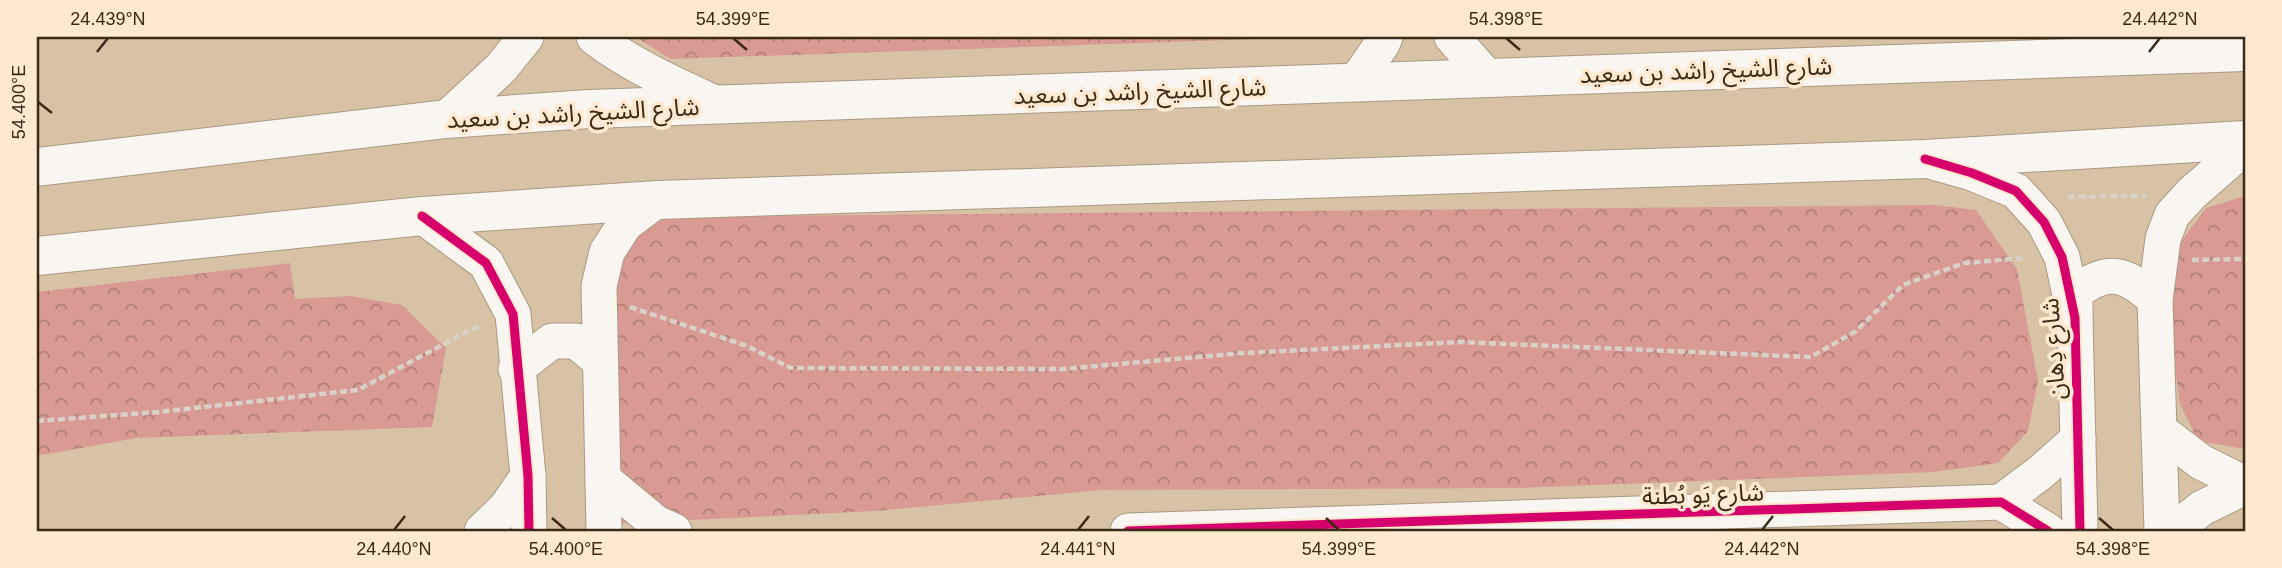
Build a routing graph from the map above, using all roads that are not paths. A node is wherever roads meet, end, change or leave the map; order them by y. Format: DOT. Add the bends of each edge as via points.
graph roads {
  1 [pos="526,37"];
  2 [pos="594,37"];
  3 [pos="1385,37"];
  4 [pos="1452,37"];
  5 [pos="2245,52"];
  6 [pos="1488,78"];
  7 [pos="1355,83"];
  8 [pos="719,105"];
  9 [pos="446,119"];
  10 [pos="2245,141"];
  11 [pos="2245,147"];
  12 [pos="1925,159"];
  13 [pos="37,167"];
  14 [pos="657,200"];
  15 [pos="422,216"];
  16 [pos="37,256"];
  17 [pos="2155,300"];
  18 [pos="2075,318"];
  19 [pos="600,361"];
  20 [pos="516,369"];
  21 [pos="2159,430"];
  22 [pos="2078,439"];
  23 [pos="528,476"];
  24 [pos="603,479"];
  25 [pos="2245,485"];
  26 [pos="2001,502"];
  27 [pos="1777,521"];
  28 [pos="1567,524"];
  29 [pos="1352,528"];
  30 [pos="482,531"];
  31 [pos="529,531"];
  32 [pos="604,531"];
  33 [pos="674,531"];
  34 [pos="1128,531"];
  35 [pos="1140,531"];
  36 [pos="2048,531"];
  37 [pos="2080,531"];
  38 [pos="2162,531"];
  39 [pos="2173,531"];
  1 -- 9 [label="street" via="501,68"];
  2 -- 8 [label="street" via="657,76"];
  3 -- 7 [label="street"];
  4 -- 6 [label="street"];
  5 -- 6 [label="main road, شارع الشيخ راشد بن سعيد"];
  6 -- 7 [label="main road, شارع الشيخ راشد بن سعيد"];
  7 -- 8 [label="main road, شارع الشيخ راشد بن سعيد"];
  8 -- 9 [label="main road, شارع الشيخ راشد بن سعيد"];
  9 -- 13 [label="main road, شارع الشيخ راشد بن سعيد"];
  10 -- 12 [label="main road"];
  11 -- 17 [label="street" via="2172,215 2163,239"];
  12 -- 14 [label="main road"];
  12 -- 18 [label="street, شارع دِهان" via="2016,191 2044,222 2062,257"];
  14 -- 15 [label="main road"];
  14 -- 19 [label="street" via="625,224 607,252 599,286"];
  15 -- 16 [label="main road"];
  15 -- 20 [label="street" via="486,263 513,314"];
  17 -- 18 [label="street" via="2123,276 2105,276 2075,293"];
  17 -- 21 [label="street"];
  18 -- 22 [label="street, شارع دِهان"];
  19 -- 20 [label="street" via="576,341 552,341"];
  19 -- 24 [label="street"];
  20 -- 23 [label="street"];
  21 -- 25 [label="street" via="2201,462"];
  21 -- 38 [label="street"];
  22 -- 26 [label="street"];
  22 -- 37 [label="street, شارع دِهان"];
  23 -- 30 [label="street" via="506,508"];
  23 -- 31 [label="street"];
  24 -- 32 [label="street"];
  24 -- 33 [label="street" via="656,523"];
  25 -- 39 [label="street" via="2202,508"];
  26 -- 27 [label="street, شارع يَو بُطنة"];
  26 -- 36 [label="street"];
  27 -- 28 [label="street, شارع يَو بُطنة"];
  28 -- 29 [label="street, شارع يَو بُطنة"];
  29 -- 35 [label="street, شارع يَو بُطنة"];
  34 -- 35 [label="street, شارع يَو بُطنة"];
}
